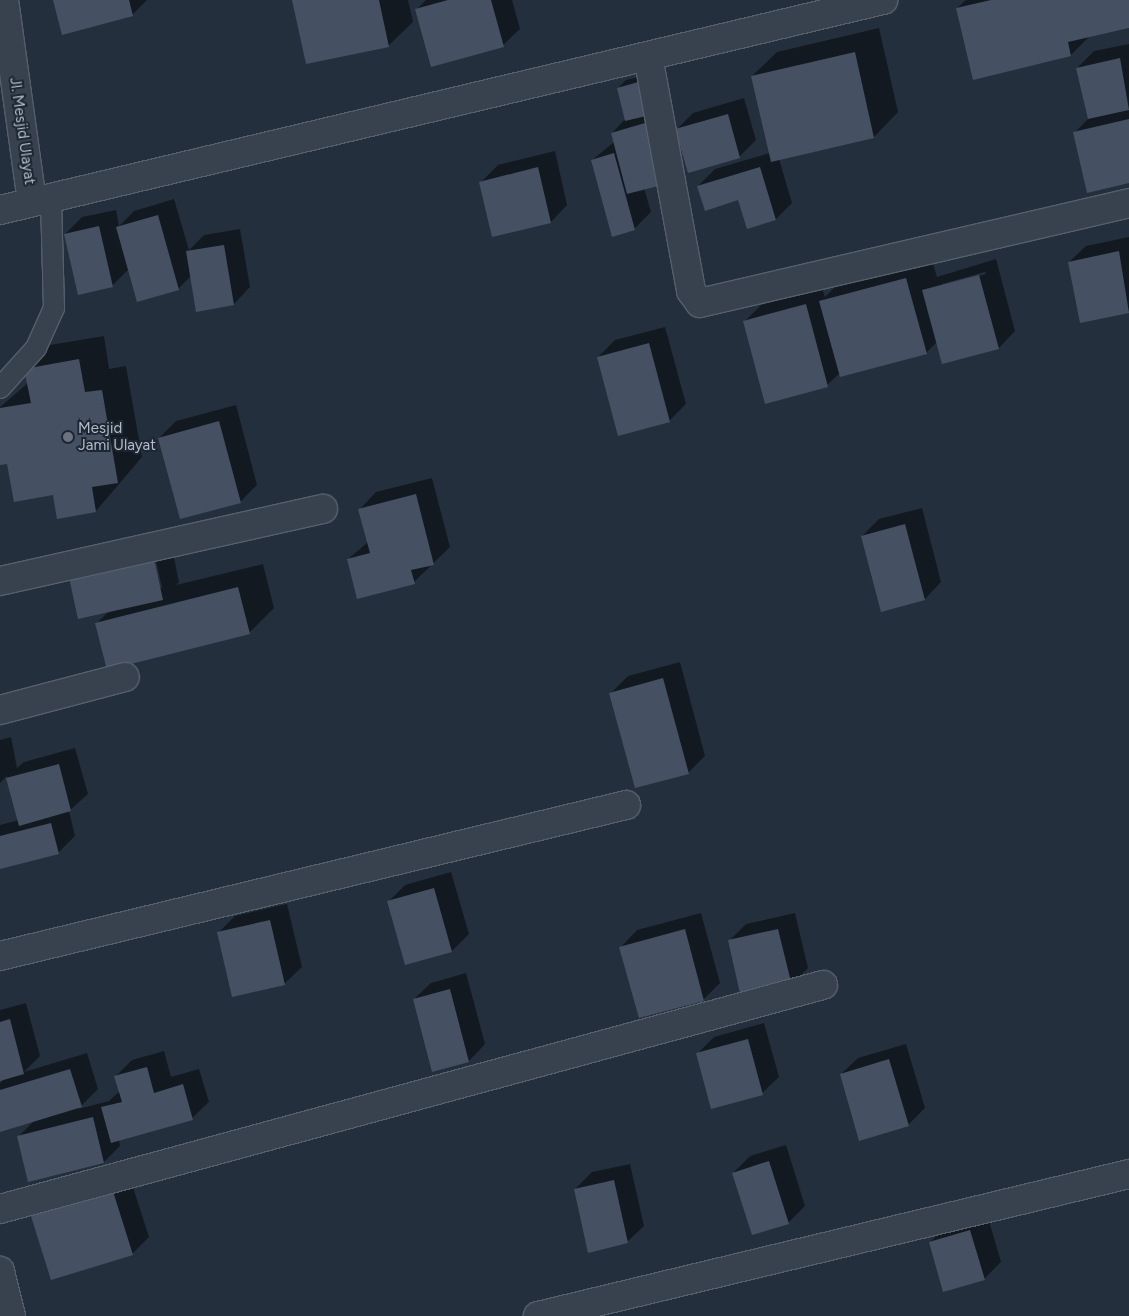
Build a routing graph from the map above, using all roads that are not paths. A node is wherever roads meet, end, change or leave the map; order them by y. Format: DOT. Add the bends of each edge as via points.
graph roads {
  1 [pos="4,0"];
  2 [pos="883,0"];
  3 [pos="648,56"];
  4 [pos="41,200"];
  5 [pos="1129,203"];
  6 [pos="0,210"];
  7 [pos="0,388"];
  8 [pos="322,509"];
  9 [pos="0,581"];
  10 [pos="125,677"];
  11 [pos="0,710"];
  12 [pos="626,805"];
  13 [pos="0,956"];
  14 [pos="823,985"];
  15 [pos="1129,1174"];
  16 [pos="0,1209"];
  17 [pos="0,1271"];
  18 [pos="10,1316"];
  19 [pos="538,1316"];
  1 -- 4 [label="street, Jl. Mesjid Ulayat"];
  2 -- 3 [label="street"];
  3 -- 4 [label="street"];
  3 -- 5 [label="street" via="691,291 700,303"];
  4 -- 6 [label="street"];
  4 -- 7 [label="lane" via="54,308 36,348"];
  8 -- 9 [label="street"];
  10 -- 11 [label="street"];
  12 -- 13 [label="street"];
  14 -- 16 [label="street"];
  15 -- 19 [label="street"];
  17 -- 18 [label="street"];
}
